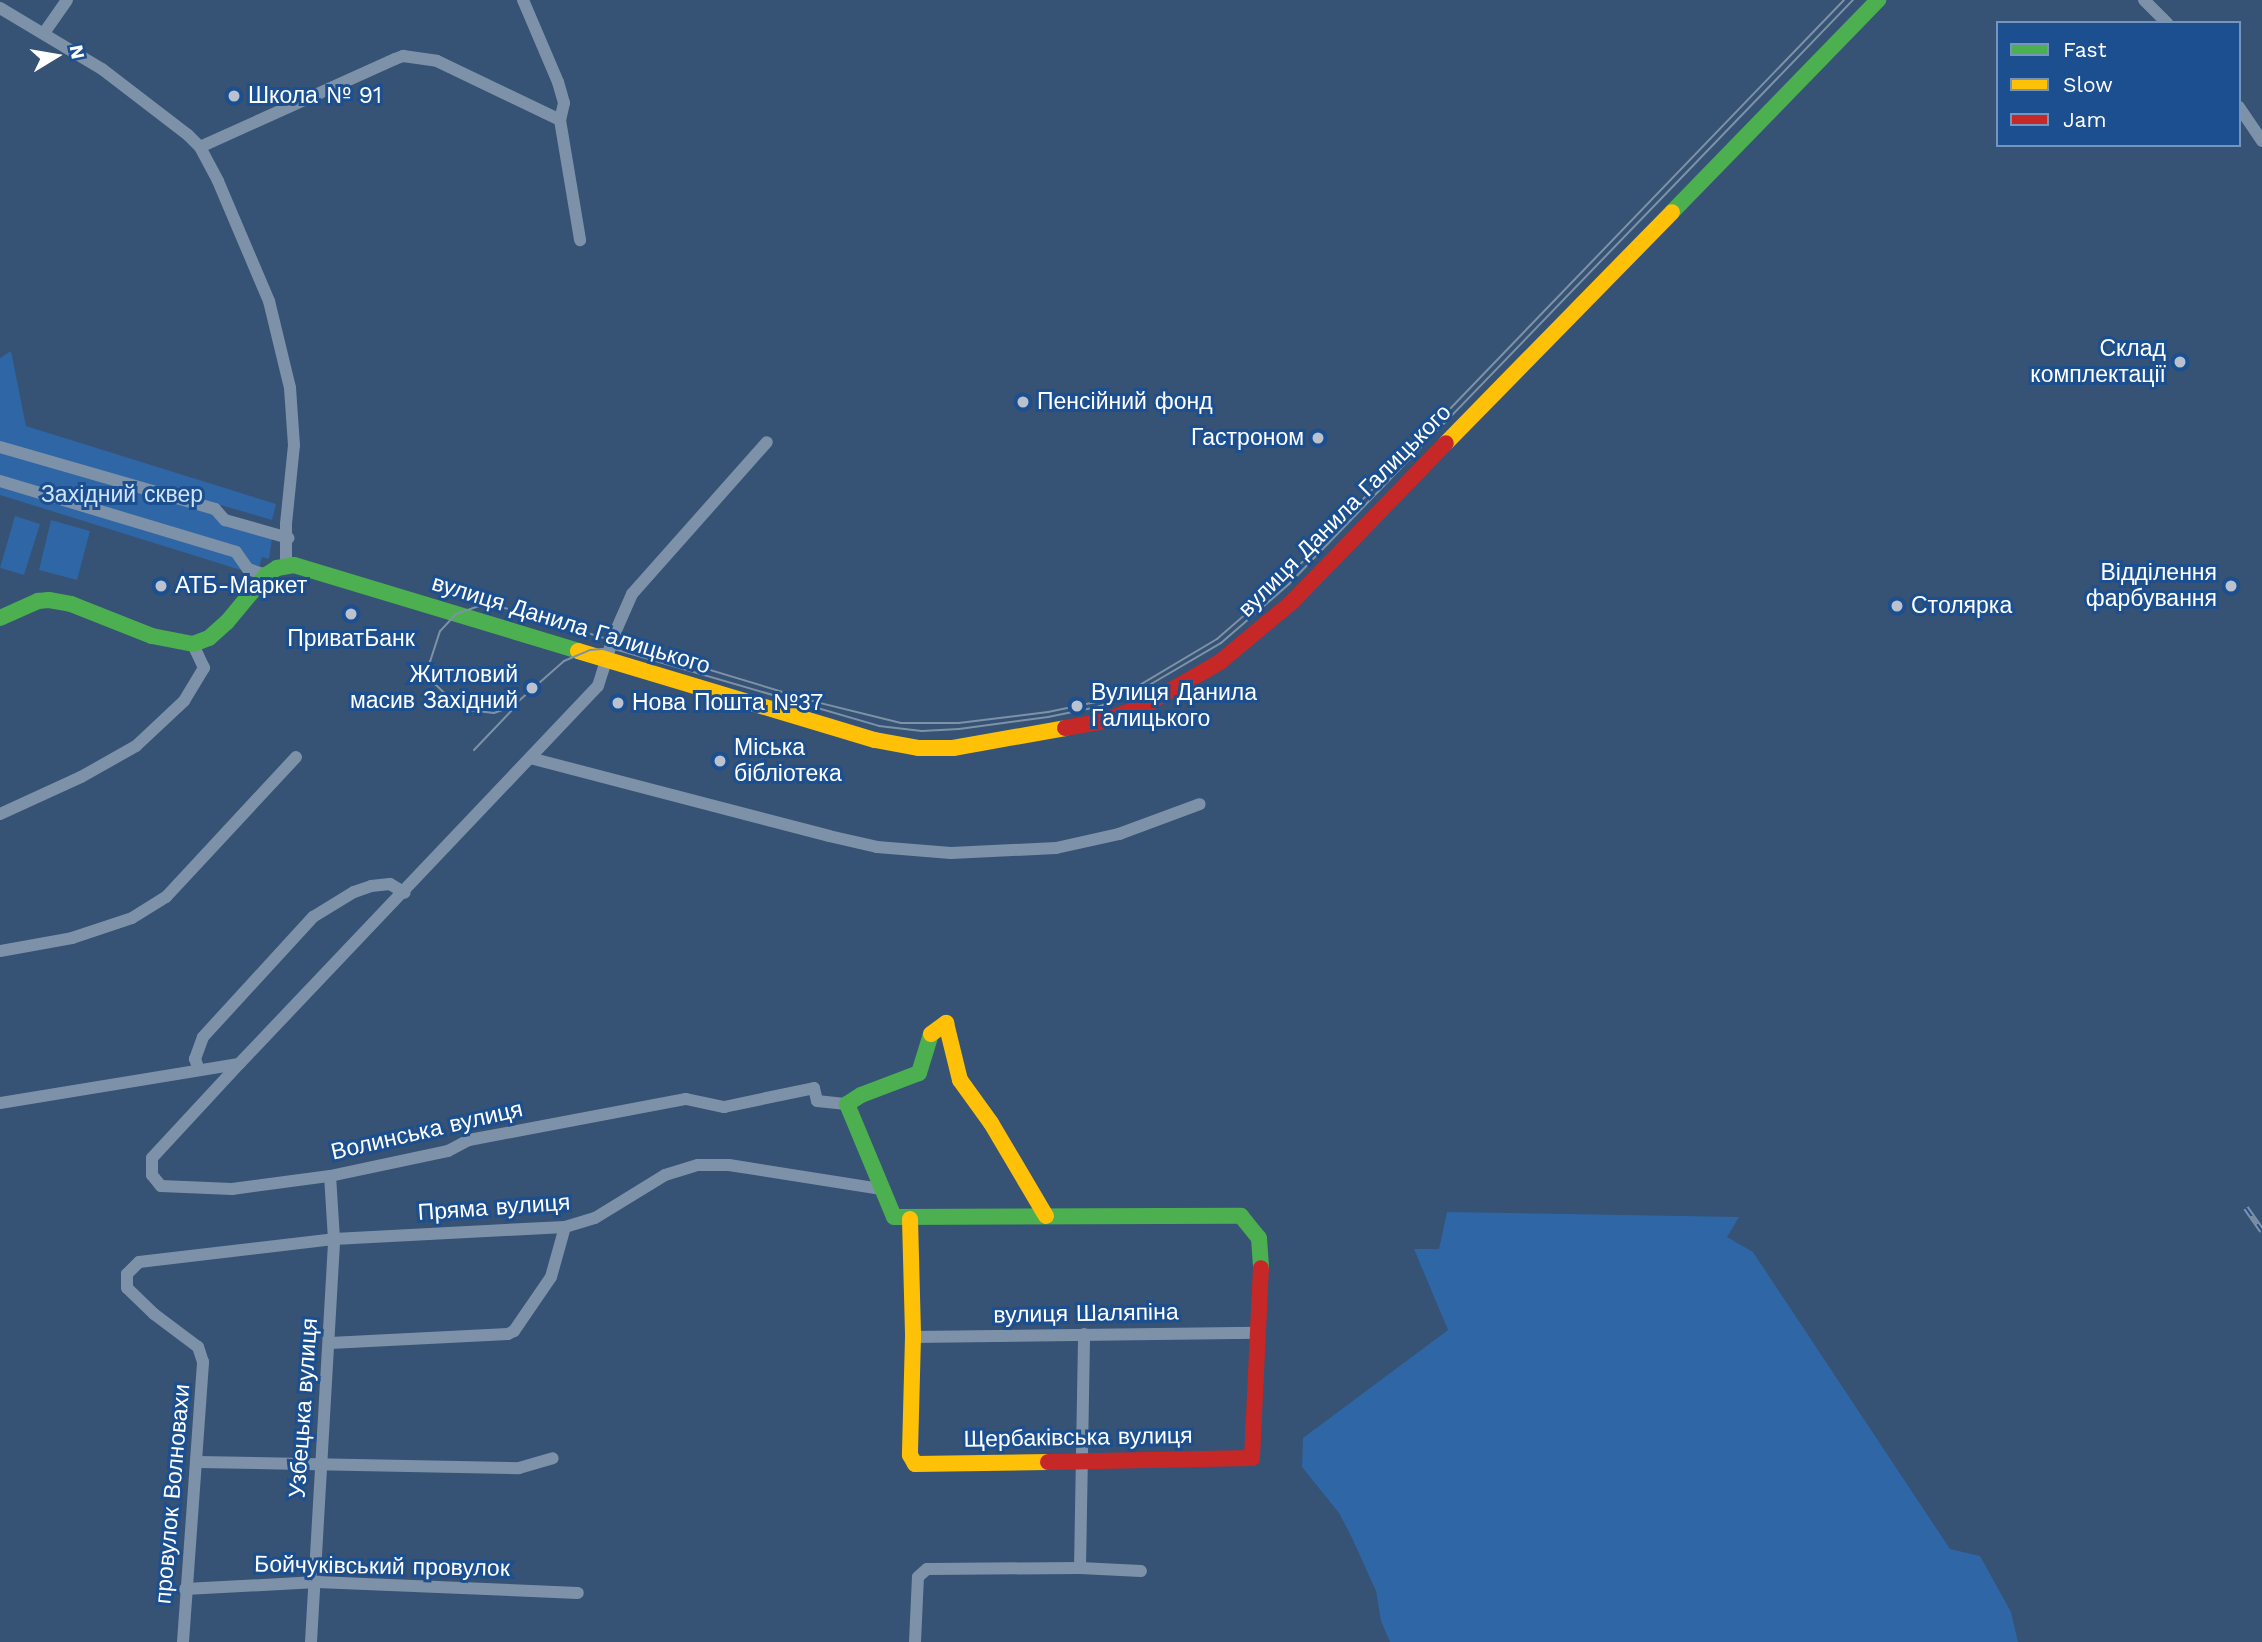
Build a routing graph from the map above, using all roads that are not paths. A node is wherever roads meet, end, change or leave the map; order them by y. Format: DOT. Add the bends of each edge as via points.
graph roads {
  1 [pos="67,0"];
  2 [pos="523,0"];
  3 [pos="1878,0"];
  4 [pos="2144,0"];
  5 [pos="0,8"];
  6 [pos="2165,21"];
  7 [pos="44,33"];
  8 [pos="2241,110"];
  9 [pos="560,120"];
  10 [pos="2262,141"];
  11 [pos="200,147"];
  12 [pos="580,240"];
  13 [pos="767,442"];
  14 [pos="0,447"];
  15 [pos="0,481"];
  16 [pos="288,538"];
  17 [pos="286,566"];
  18 [pos="266,575"];
  19 [pos="0,618"];
  20 [pos="193,644"];
  21 [pos="607,660"];
  22 [pos="296,757"];
  23 [pos="530,758"];
  24 [pos="1200,804"];
  25 [pos="0,814"];
  26 [pos="405,893"];
  27 [pos="0,951"];
  28 [pos="239,1064"];
  29 [pos="199,1070"];
  30 [pos="0,1102"];
  31 [pos="847,1104"];
  32 [pos="330,1176"];
  33 [pos="880,1189"];
  34 [pos="1046,1216"];
  35 [pos="910,1219"];
  36 [pos="565,1227"];
  37 [pos="334,1239"];
  38 [pos="139,1262"];
  39 [pos="1258,1333"];
  40 [pos="1084,1334"];
  41 [pos="913,1337"];
  42 [pos="330,1343"];
  43 [pos="553,1458"];
  44 [pos="1082,1459"];
  45 [pos="198,1462"];
  46 [pos="319,1464"];
  47 [pos="1080,1568"];
  48 [pos="1141,1571"];
  49 [pos="317,1582"];
  50 [pos="185,1589"];
  51 [pos="578,1592"];
  52 [pos="183,1642"];
  53 [pos="311,1642"];
  54 [pos="915,1642"];
  1 -- 7 [label="street"];
  2 -- 9 [label="street" via="558,82 564,103"];
  3 -- 21 [label="street, вулиця Данила Галицького" via="1292,602 1220,662 1162,697 1100,722 953,748 919,748 841,732"];
  4 -- 6 [label="street"];
  5 -- 7 [label="street"];
  7 -- 11 [label="street" via="102,69"];
  8 -- 10 [label="street"];
  9 -- 11 [label="street" via="438,61 403,56"];
  9 -- 12 [label="street"];
  11 -- 16 [label="street" via="261,283 281,342 293,413"];
  13 -- 21 [label="street, Волинська вулиця" via="632,594"];
  14 -- 16 [label="street" via="215,509 225,520"];
  15 -- 18 [label="street" via="236,552 248,569"];
  16 -- 17 [label="street"];
  17 -- 18 [label="street"];
  17 -- 21 [label="street, вулиця Данила Галицького"];
  18 -- 20 [label="street" via="228,622"];
  19 -- 20 [label="street" via="49,600 152,636"];
  20 -- 25 [label="street" via="204,667 184,701 136,746 81,778"];
  21 -- 23 [label="street, Волинська вулиця" via="598,686"];
  22 -- 27 [label="street" via="166,897 132,918 96,930"];
  23 -- 24 [label="street" via="853,842 951,853 1056,848 1119,834"];
  23 -- 26 [label="street, Волинська вулиця"];
  26 -- 28 [label="street, Волинська вулиця"];
  26 -- 29 [label="street" via="390,884 371,886 313,917 203,1037 195,1059"];
  28 -- 29 [label="street"];
  28 -- 32 [label="street, Волинська вулиця" via="152,1158 152,1175 161,1186 218,1189"];
  29 -- 30 [label="street"];
  31 -- 32 [label="street, Волинська вулиця" via="817,1101 814,1088 724,1107 686,1099 469,1140 449,1151"];
  31 -- 33 [label="street"];
  31 -- 34 [label="street" via="919,1073 930,1035 946,1023 960,1080"];
  32 -- 37 [label="street, Узбецька вулиця"];
  33 -- 35 [label="street" via="894,1217"];
  33 -- 36 [label="street, Пряма вулиця" via="698,1165 665,1175 595,1218"];
  34 -- 35 [label="street"];
  34 -- 39 [label="street" via="1241,1216 1259,1238"];
  35 -- 41 [label="street"];
  36 -- 37 [label="street, Пряма вулиця"];
  36 -- 42 [label="street" via="551,1278 508,1334"];
  37 -- 38 [label="street, Пряма вулиця"];
  37 -- 42 [label="street, Узбецька вулиця"];
  38 -- 45 [label="street, провулок Волновахи" via="127,1274 127,1288 198,1348 203,1362"];
  39 -- 40 [label="street, вулиця Шаляпіна"];
  39 -- 44 [label="street, Щербаківська вулиця" via="1252,1458"];
  40 -- 41 [label="street, вулиця Шаляпіна"];
  40 -- 44 [label="street"];
  41 -- 44 [label="street, Щербаківська вулиця" via="910,1455 915,1464"];
  42 -- 46 [label="street, Узбецька вулиця"];
  43 -- 46 [label="street" via="519,1468"];
  44 -- 47 [label="street"];
  45 -- 46 [label="street"];
  45 -- 50 [label="street, провулок Волновахи"];
  46 -- 49 [label="street, Узбецька вулиця"];
  47 -- 48 [label="street"];
  47 -- 54 [label="street" via="927,1569 918,1577"];
  49 -- 50 [label="street, Бойчуківський провулок"];
  49 -- 51 [label="street, Бойчуківський провулок"];
  49 -- 53 [label="street, Узбецька вулиця"];
  50 -- 52 [label="street, провулок Волновахи"];
}
